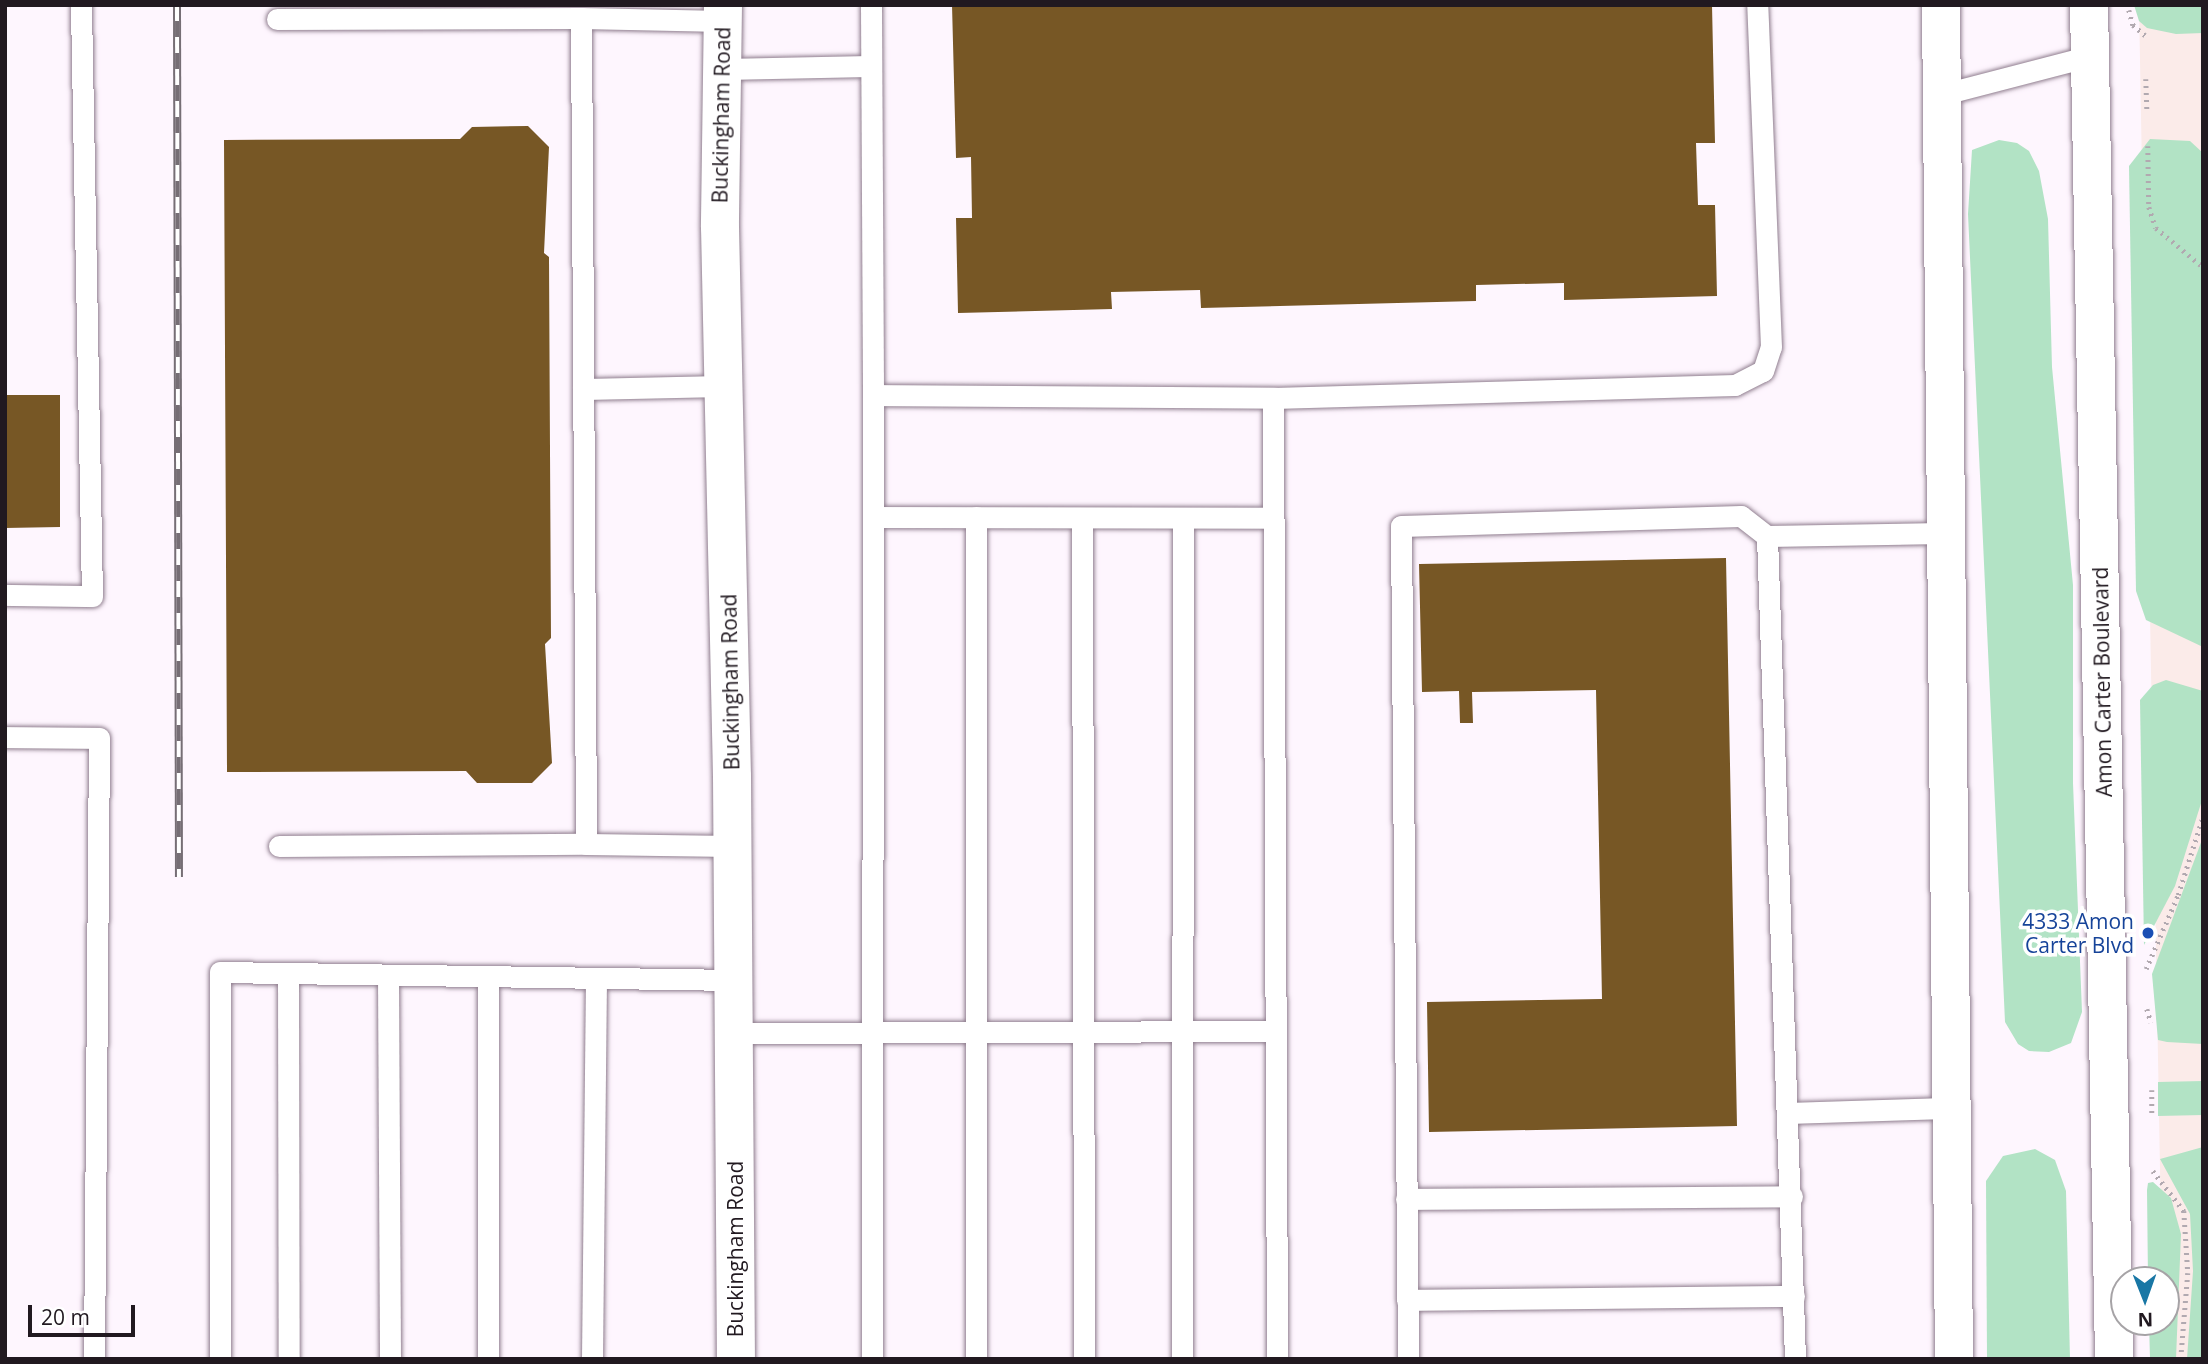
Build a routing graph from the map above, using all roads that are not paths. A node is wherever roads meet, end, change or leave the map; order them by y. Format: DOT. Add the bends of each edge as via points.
graph roads {
  1 [pos="81,5"];
  2 [pos="871,5"];
  3 [pos="1757,5"];
  4 [pos="1941,5"];
  5 [pos="2089,5"];
  6 [pos="723,13"];
  7 [pos="581,18"];
  8 [pos="277,19"];
  9 [pos="2090,56"];
  10 [pos="871,66"];
  11 [pos="722,69"];
  12 [pos="1944,94"];
  13 [pos="723,386"];
  14 [pos="583,389"];
  15 [pos="873,395"];
  16 [pos="1273,398"];
  17 [pos="873,517"];
  18 [pos="976,517"];
  19 [pos="1082,518"];
  20 [pos="1183,518"];
  21 [pos="1273,518"];
  22 [pos="1943,533"];
  23 [pos="1767,537"];
  24 [pos="5,595"];
  25 [pos="5,737"];
  26 [pos="586,844"];
  27 [pos="279,846"];
  28 [pos="733,846"];
  29 [pos="288,973"];
  30 [pos="388,975"];
  31 [pos="488,976"];
  32 [pos="596,978"];
  33 [pos="733,980"];
  34 [pos="1182,1031"];
  35 [pos="1275,1031"];
  36 [pos="734,1033"];
  37 [pos="975,1033"];
  38 [pos="1082,1033"];
  39 [pos="872,1034"];
  40 [pos="1951,1108"];
  41 [pos="1790,1113"];
  42 [pos="1792,1196"];
  43 [pos="1406,1199"];
  44 [pos="1794,1296"];
  45 [pos="1407,1300"];
  46 [pos="94,1359"];
  47 [pos="220,1359"];
  48 [pos="289,1359"];
  49 [pos="390,1359"];
  50 [pos="488,1359"];
  51 [pos="592,1359"];
  52 [pos="736,1359"];
  53 [pos="872,1359"];
  54 [pos="976,1359"];
  55 [pos="1084,1359"];
  56 [pos="1182,1359"];
  57 [pos="1277,1359"];
  58 [pos="1408,1359"];
  59 [pos="1796,1359"];
  60 [pos="1954,1359"];
  61 [pos="2114,1359"];
  1 -- 24 [label="lane" via="92,596"];
  2 -- 10 [label="lane"];
  3 -- 16 [label="lane" via="1771,347 1763,371 1735,385"];
  4 -- 12 [label="street"];
  5 -- 9 [label="street, Amon Carter Boulevard"];
  6 -- 7 [label="lane"];
  6 -- 11 [label="street, Buckingham Road"];
  7 -- 8 [label="lane"];
  7 -- 14 [label="lane"];
  9 -- 12 [label="lane"];
  9 -- 61 [label="street, Amon Carter Boulevard"];
  10 -- 11 [label="lane"];
  10 -- 15 [label="lane"];
  11 -- 13 [label="street, Buckingham Road"];
  12 -- 22 [label="street"];
  13 -- 14 [label="lane"];
  13 -- 28 [label="street, Buckingham Road"];
  14 -- 26 [label="lane"];
  15 -- 16 [label="lane"];
  15 -- 17 [label="lane"];
  16 -- 21 [label="lane"];
  17 -- 18 [label="lane"];
  17 -- 39 [label="lane"];
  18 -- 19 [label="lane"];
  18 -- 37 [label="lane"];
  19 -- 20 [label="lane"];
  19 -- 38 [label="lane"];
  20 -- 21 [label="lane"];
  20 -- 34 [label="lane"];
  21 -- 35 [label="lane"];
  22 -- 23 [label="lane"];
  22 -- 40 [label="street"];
  23 -- 41 [label="lane"];
  23 -- 43 [label="lane" via="1741,516 1401,526"];
  25 -- 46 [label="lane" via="99,738"];
  26 -- 27 [label="lane"];
  26 -- 28 [label="lane"];
  28 -- 33 [label="street, Buckingham Road"];
  29 -- 30 [label="lane"];
  29 -- 47 [label="lane" via="220,972"];
  29 -- 48 [label="lane"];
  30 -- 31 [label="lane"];
  30 -- 49 [label="lane"];
  31 -- 32 [label="lane"];
  31 -- 50 [label="lane"];
  32 -- 33 [label="lane"];
  32 -- 51 [label="lane"];
  33 -- 36 [label="street, Buckingham Road"];
  34 -- 35 [label="lane"];
  34 -- 38 [label="lane"];
  34 -- 56 [label="lane"];
  35 -- 57 [label="lane"];
  36 -- 39 [label="lane"];
  36 -- 52 [label="street, Buckingham Road"];
  37 -- 38 [label="lane"];
  37 -- 39 [label="lane"];
  37 -- 54 [label="lane"];
  38 -- 55 [label="lane"];
  39 -- 53 [label="lane"];
  40 -- 41 [label="lane"];
  40 -- 60 [label="street"];
  41 -- 42 [label="lane"];
  42 -- 43 [label="lane"];
  42 -- 44 [label="lane"];
  43 -- 45 [label="lane"];
  44 -- 45 [label="lane"];
  44 -- 59 [label="lane"];
  45 -- 58 [label="lane"];
}
